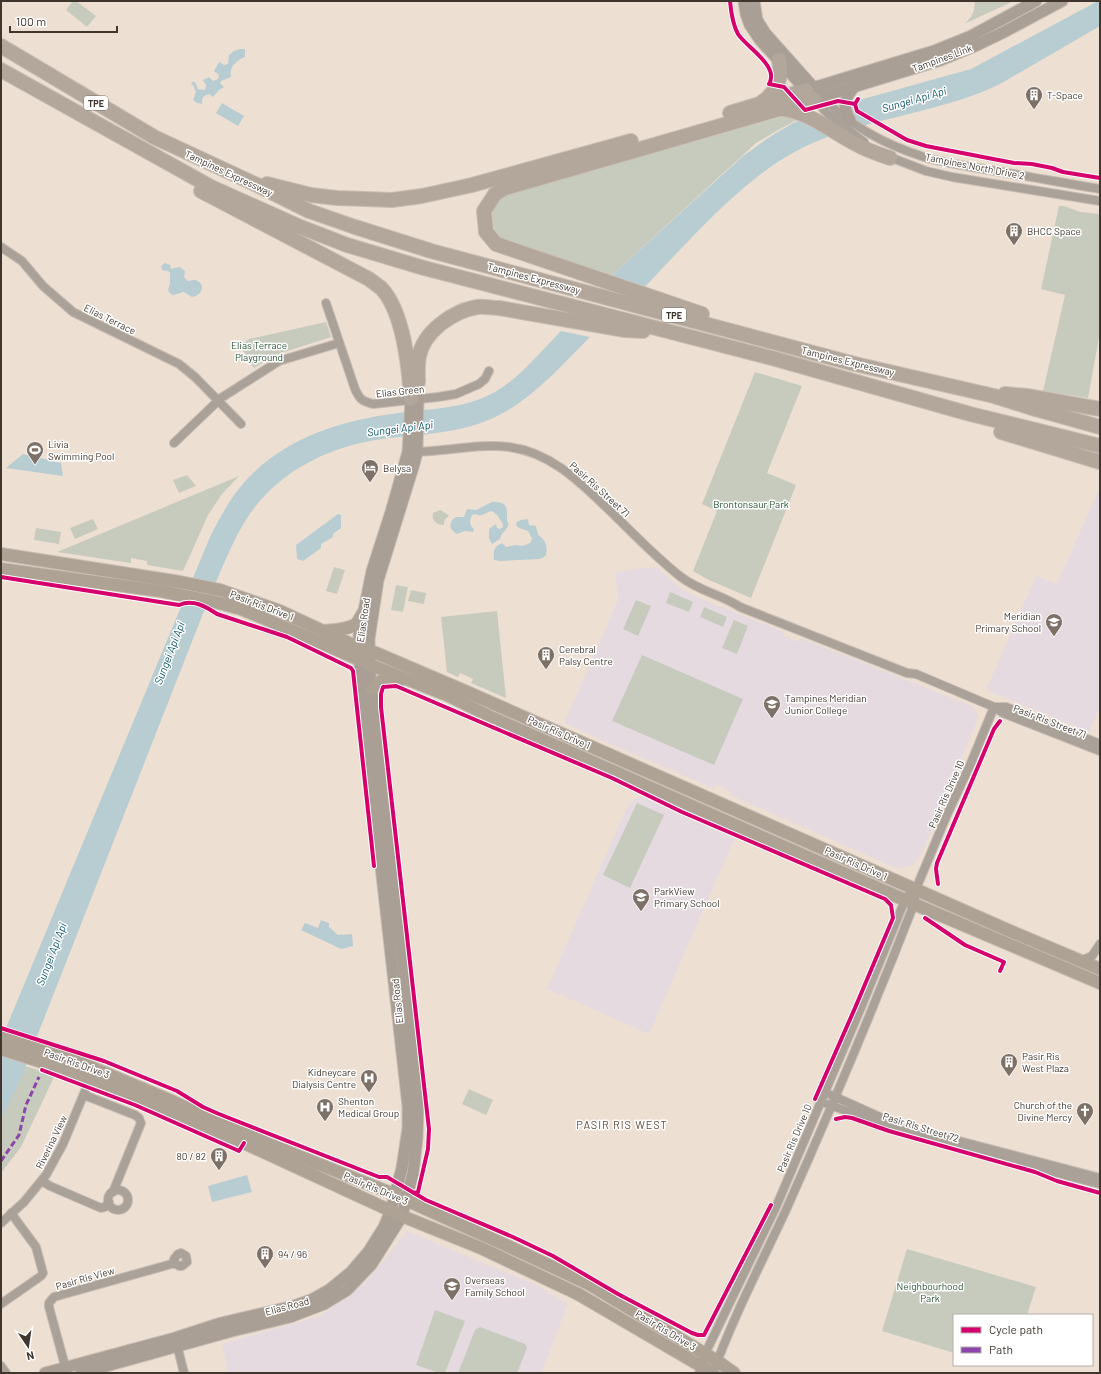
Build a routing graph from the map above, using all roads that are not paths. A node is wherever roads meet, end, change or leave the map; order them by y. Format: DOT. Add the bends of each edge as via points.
graph roads {
  1 [pos="744,1"];
  2 [pos="754,1"];
  3 [pos="1036,1"];
  4 [pos="1062,1"];
  5 [pos="1,46"];
  6 [pos="948,46"];
  7 [pos="975,46"];
  8 [pos="779,60"];
  9 [pos="1,70"];
  10 [pos="854,87"];
  11 [pos="816,96"];
  12 [pos="759,104"];
  13 [pos="780,109"];
  14 [pos="78,114"];
  15 [pos="850,120"];
  16 [pos="848,136"];
  17 [pos="890,158"];
  18 [pos="255,184"];
  19 [pos="1100,189"];
  20 [pos="1100,201"];
  21 [pos="1,247"];
  22 [pos="326,303"];
  23 [pos="682,334"];
  24 [pos="339,343"];
  25 [pos="819,354"];
  26 [pos="489,371"];
  27 [pos="852,380"];
  28 [pos="994,396"];
  29 [pos="218,400"];
  30 [pos="414,405"];
  31 [pos="1100,409"];
  32 [pos="241,424"];
  33 [pos="1100,427"];
  34 [pos="174,443"];
  35 [pos="1100,446"];
  36 [pos="413,447"];
  37 [pos="1100,462"];
  38 [pos="1,554"];
  39 [pos="1,569"];
  40 [pos="363,613"];
  41 [pos="324,631"];
  42 [pos="364,655"];
  43 [pos="426,687"];
  44 [pos="372,689"];
  45 [pos="994,706"];
  46 [pos="1100,744"];
  47 [pos="1100,751"];
  48 [pos="916,889"];
  49 [pos="909,902"];
  50 [pos="1100,944"];
  51 [pos="1080,961"];
  52 [pos="1100,969"];
  53 [pos="1100,982"];
  54 [pos="1,1037"];
  55 [pos="1,1049"];
  56 [pos="841,1054"];
  57 [pos="851,1058"];
  58 [pos="70,1065"];
  59 [pos="90,1079"];
  60 [pos="824,1093"];
  61 [pos="84,1095"];
  62 [pos="835,1097"];
  63 [pos="820,1102"];
  64 [pos="831,1105"];
  65 [pos="1100,1178"];
  66 [pos="42,1181"];
  67 [pos="1100,1184"];
  68 [pos="113,1192"];
  69 [pos="395,1195"];
  70 [pos="407,1201"];
  71 [pos="109,1202"];
  72 [pos="391,1210"];
  73 [pos="12,1213"];
  74 [pos="402,1216"];
  75 [pos="1,1223"];
  76 [pos="174,1263"];
  77 [pos="1,1304"];
  78 [pos="176,1343"];
  79 [pos="705,1354"];
  80 [pos="717,1361"];
  81 [pos="1,1366"];
  82 [pos="100,1367"];
  83 [pos="66,1370"];
  84 [pos="700,1370"];
  85 [pos="6,1373"];
  86 [pos="45,1373"];
  87 [pos="81,1373"];
  88 [pos="184,1373"];
  89 [pos="713,1373"];
  90 [pos="734,1373"];
  1 -- 8 [label="main road, Tampines North Drive 2" via="750,25"];
  2 -- 11 [label="main road, Tampines North Drive 2" via="757,20 765,33"];
  3 -- 6 [label="main road, Tampines Link"];
  4 -- 7 [label="main road, Tampines Link"];
  5 -- 18 [label="highway, Tampines Expressway / TPE" via="154,137"];
  6 -- 7 [label="main road" via="957,49"];
  6 -- 11 [label="main road, Tampines Link" via="890,65"];
  7 -- 10 [label="main road, Tampines Link" via="941,60"];
  8 -- 11 [label="main road, Tampines North Drive 2"];
  8 -- 12 [label="highway" via="780,79 771,96"];
  9 -- 14 [label="highway, Tampines Expressway / TPE"];
  10 -- 11 [label="main road, Tampines Link"];
  10 -- 15 [label="main road" via="845,102"];
  11 -- 12 [label="highway"];
  11 -- 13 [label="highway"];
  11 -- 15 [label="street, Tampines North Drive 2"];
  11 -- 16 [label="street, Tampines North Drive 2"];
  12 -- 18 [label="highway" via="520,172 422,196 392,200 337,198 311,195 266,183"];
  13 -- 16 [label="highway" via="803,114"];
  13 -- 25 [label="highway" via="504,188 495,194 484,211 486,232 496,244"];
  14 -- 23 [label="highway, Tampines Expressway / TPE" via="211,187 347,245 424,268"];
  14 -- 30 [label="highway" via="204,193 369,279 382,289 399,324"];
  15 -- 19 [label="street, Tampines North Drive 2" via="904,150 936,160"];
  16 -- 17 [label="highway" via="873,153"];
  17 -- 20 [label="street, Tampines North Drive 2" via="952,177"];
  18 -- 25 [label="highway, Tampines Expressway / TPE" via="309,211 431,251"];
  21 -- 29 [label="street, Elias Terrace" via="22,261 43,286 73,312 179,364"];
  22 -- 24 [label="street, Elias Green"];
  23 -- 27 [label="highway, Tampines Expressway / TPE"];
  23 -- 30 [label="highway" via="625,330 499,308 478,307 464,310 449,317 424,342 419,356"];
  24 -- 29 [label="street" via="279,361"];
  24 -- 30 [label="street, Elias Green" via="355,389 363,401 373,404"];
  25 -- 28 [label="highway, Tampines Expressway / TPE"];
  26 -- 30 [label="street, Elias Green" via="485,379 471,388"];
  27 -- 35 [label="highway, Tampines Expressway / TPE" via="970,414"];
  27 -- 37 [label="highway" via="968,422"];
  28 -- 31 [label="highway" via="1010,394"];
  28 -- 33 [label="highway, Tampines Expressway / TPE"];
  29 -- 32 [label="street, Elias Terrace"];
  29 -- 34 [label="street"];
  30 -- 36 [label="main road, Elias Road"];
  36 -- 40 [label="main road, Elias Road" via="372,571"];
  36 -- 42 [label="main road, Elias Road" via="414,464 378,580"];
  36 -- 45 [label="street, Pasir Ris Street 71" via="509,446 546,458 579,482 664,563 700,589"];
  38 -- 41 [label="main road, Pasir Ris Drive 1" via="220,590 280,611"];
  39 -- 42 [label="main road, Pasir Ris Drive 1" via="215,602"];
  40 -- 41 [label="main road" via="356,624"];
  40 -- 42 [label="main road, Elias Road" via="359,635"];
  41 -- 42 [label="main road, Pasir Ris Drive 1" via="350,644"];
  42 -- 43 [label="main road, Pasir Ris Drive 1"];
  42 -- 44 [label="main road, Elias Road"];
  42 -- 48 [label="main road, Pasir Ris Drive 1" via="467,692"];
  42 -- 69 [label="main road, Elias Road" via="369,759 408,1106 406,1147"];
  43 -- 44 [label="main road" via="392,678 379,681"];
  43 -- 49 [label="main road, Pasir Ris Drive 1"];
  44 -- 70 [label="main road, Elias Road" via="418,1106 418,1138"];
  45 -- 46 [label="street, Pasir Ris Street 71" via="1006,707"];
  45 -- 47 [label="street, Pasir Ris Street 71" via="1003,713"];
  45 -- 48 [label="street, Pasir Ris Drive 10"];
  48 -- 49 [label="street, Pasir Ris Drive 10"];
  48 -- 51 [label="main road, Pasir Ris Drive 1"];
  49 -- 53 [label="main road, Pasir Ris Drive 1"];
  49 -- 56 [label="street, Pasir Ris Drive 10"];
  49 -- 57 [label="street, Pasir Ris Drive 10"];
  50 -- 51 [label="street" via="1092,956"];
  51 -- 52 [label="main road, Pasir Ris Drive 1"];
  54 -- 58 [label="main road, Pasir Ris Drive 3"];
  55 -- 58 [label="main road, Pasir Ris Drive 3"];
  56 -- 57 [label="street"];
  56 -- 60 [label="street, Pasir Ris Drive 10"];
  57 -- 62 [label="street, Pasir Ris Drive 10"];
  58 -- 59 [label="main road, Pasir Ris Drive 3"];
  58 -- 69 [label="main road, Pasir Ris Drive 3" via="167,1099"];
  59 -- 61 [label="street, Riverina View"];
  59 -- 72 [label="main road, Pasir Ris Drive 3" via="211,1129"];
  60 -- 62 [label="street, Pasir Ris Street 72"];
  60 -- 63 [label="street, Pasir Ris Drive 10"];
  61 -- 66 [label="street, Riverina View" via="63,1144"];
  61 -- 68 [label="street" via="135,1115 141,1123"];
  62 -- 64 [label="street, Pasir Ris Drive 10"];
  62 -- 65 [label="street, Pasir Ris Street 72" via="899,1125"];
  63 -- 64 [label="street, Pasir Ris Street 72"];
  63 -- 79 [label="street, Pasir Ris Drive 10" via="776,1207"];
  64 -- 67 [label="street, Pasir Ris Street 72" via="894,1128"];
  64 -- 80 [label="street, Pasir Ris Drive 10"];
  66 -- 71 [label="street" via="101,1208"];
  66 -- 73 [label="street, Riverina View"];
  68 -- 71 [label="street"];
  68 -- 71 [label="street" via="120,1190 125,1193 128,1202 120,1209 113,1208"];
  69 -- 70 [label="main road, Pasir Ris Drive 3"];
  69 -- 72 [label="main road, Elias Road"];
  70 -- 74 [label="main road, Elias Road"];
  70 -- 79 [label="main road, Pasir Ris Drive 3" via="572,1275"];
  72 -- 74 [label="main road, Pasir Ris Drive 3"];
  72 -- 78 [label="main road, Elias Road" via="369,1251 351,1272 329,1290 294,1306 221,1323"];
  73 -- 75 [label="street, Riverina View"];
  73 -- 77 [label="street" via="36,1247 43,1273"];
  74 -- 78 [label="main road, Elias Road" via="371,1265 346,1290 324,1304 290,1317"];
  74 -- 84 [label="main road, Pasir Ris Drive 3" via="481,1248 578,1294"];
  76 -- 83 [label="street, Pasir Ris View" via="54,1297 49,1307"];
  78 -- 82 [label="main road, Elias Road"];
  78 -- 88 [label="street"];
  79 -- 80 [label="main road, Pasir Ris Drive 3"];
  79 -- 84 [label="street, Pasir Ris Drive 10"];
  80 -- 89 [label="street, Pasir Ris Drive 10"];
  80 -- 90 [label="main road, Pasir Ris Drive 3"];
  81 -- 85 [label="street"];
  82 -- 83 [label="main road, Elias Road"];
  82 -- 87 [label="main road, Elias Road"];
  83 -- 86 [label="main road, Elias Road"];
  84 -- 89 [label="main road, Pasir Ris Drive 3"];
}
